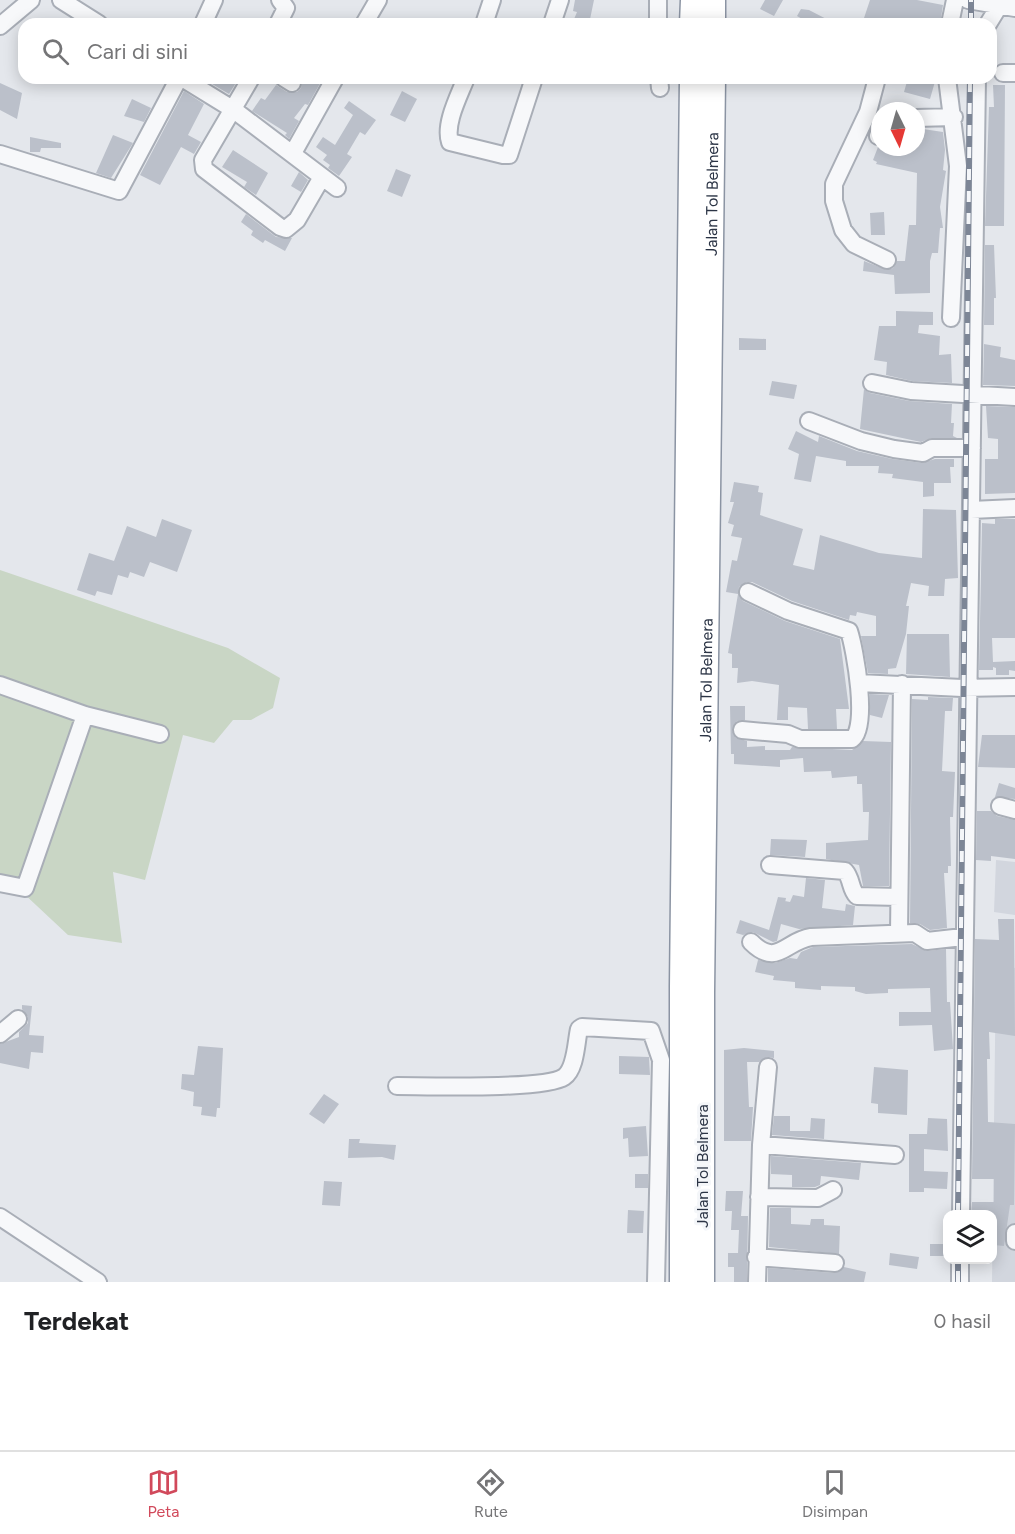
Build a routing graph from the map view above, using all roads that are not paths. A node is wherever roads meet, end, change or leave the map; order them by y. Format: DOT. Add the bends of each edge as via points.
graph roads {
  1 [pos="31,0"];
  2 [pos="61,0"];
  3 [pos="214,0"];
  4 [pos="280,0"];
  5 [pos="378,0"];
  6 [pos="492,0"];
  7 [pos="560,0"];
  8 [pos="658,0"];
  9 [pos="693,0"];
  10 [pos="713,0"];
  11 [pos="955,0"];
  12 [pos="975,0"];
  13 [pos="1007,7"];
  14 [pos="90,18"];
  15 [pos="206,18"];
  16 [pos="281,18"];
  17 [pos="368,18"];
  18 [pos="486,18"];
  19 [pos="554,18"];
  20 [pos="658,18"];
  21 [pos="692,18"];
  22 [pos="713,18"];
  23 [pos="951,18"];
  24 [pos="995,18"];
  25 [pos="0,26"];
  26 [pos="177,84"];
  27 [pos="190,84"];
  28 [pos="248,84"];
  29 [pos="331,84"];
  30 [pos="464,84"];
  31 [pos="532,84"];
  32 [pos="692,84"];
  33 [pos="713,84"];
  34 [pos="875,84"];
  35 [pos="948,84"];
  36 [pos="977,84"];
  37 [pos="234,110"];
  38 [pos="954,117"];
  39 [pos="925,118"];
  40 [pos="293,153"];
  41 [pos="0,154"];
  42 [pos="322,177"];
  43 [pos="338,188"];
  44 [pos="887,260"];
  45 [pos="951,318"];
  46 [pos="872,383"];
  47 [pos="971,396"];
  48 [pos="1015,397"];
  49 [pos="809,421"];
  50 [pos="972,448"];
  51 [pos="1015,508"];
  52 [pos="971,510"];
  53 [pos="748,592"];
  54 [pos="859,683"];
  55 [pos="902,684"];
  56 [pos="0,685"];
  57 [pos="1015,687"];
  58 [pos="969,688"];
  59 [pos="85,715"];
  60 [pos="742,730"];
  61 [pos="160,734"];
  62 [pos="770,864"];
  63 [pos="0,883"];
  64 [pos="899,897"];
  65 [pos="899,933"];
  66 [pos="963,937"];
  67 [pos="751,942"];
  68 [pos="18,1019"];
  69 [pos="0,1034"];
  70 [pos="768,1067"];
  71 [pos="397,1086"];
  72 [pos="761,1145"];
  73 [pos="895,1155"];
  74 [pos="833,1190"];
  75 [pos="759,1197"];
  76 [pos="961,1210"];
  77 [pos="0,1217"];
  78 [pos="1015,1233"];
  79 [pos="1015,1241"];
  80 [pos="756,1257"];
  81 [pos="835,1263"];
  82 [pos="960,1264"];
  83 [pos="98,1282"];
  84 [pos="656,1282"];
  85 [pos="682,1282"];
  86 [pos="702,1282"];
  87 [pos="757,1282"];
  88 [pos="960,1282"];
  1 -- 25 [label="street"];
  2 -- 14 [label="street"];
  3 -- 15 [label="street"];
  4 -- 16 [label="street" via="286,8"];
  5 -- 17 [label="street"];
  6 -- 18 [label="street"];
  7 -- 19 [label="street"];
  8 -- 20 [label="street"];
  9 -- 21 [label="highway"];
  10 -- 22 [label="highway"];
  11 -- 23 [label="street"];
  12 -- 13 [label="street"];
  13 -- 24 [label="street"];
  26 -- 41 [label="street" via="119,191"];
  27 -- 37 [label="street"];
  28 -- 37 [label="street"];
  29 -- 40 [label="street"];
  30 -- 31 [label="street" via="450,126 450,142 509,155"];
  32 -- 85 [label="highway, Jalan Tol Belmera"];
  33 -- 86 [label="highway, Jalan Tol Belmera"];
  34 -- 44 [label="street" via="868,112 834,184 834,201 843,230 854,244"];
  35 -- 38 [label="street"];
  36 -- 47 [label="street"];
  37 -- 40 [label="street"];
  37 -- 42 [label="street" via="202,165 280,227 292,226"];
  38 -- 39 [label="street"];
  38 -- 45 [label="street" via="958,166"];
  40 -- 42 [label="street"];
  42 -- 43 [label="street"];
  46 -- 47 [label="street"];
  47 -- 48 [label="street"];
  47 -- 50 [label="street"];
  49 -- 50 [label="street" via="894,449 923,453 936,447"];
  50 -- 52 [label="street"];
  51 -- 52 [label="street"];
  52 -- 58 [label="street"];
  53 -- 54 [label="street" via="788,611 849,631"];
  54 -- 55 [label="street"];
  54 -- 60 [label="street" via="858,731 852,739 800,739 788,734"];
  55 -- 58 [label="street"];
  55 -- 64 [label="street"];
  56 -- 59 [label="street"];
  57 -- 58 [label="street"];
  58 -- 66 [label="street"];
  59 -- 61 [label="street"];
  59 -- 63 [label="street" via="25,888"];
  62 -- 64 [label="street" via="845,871 857,896"];
  64 -- 65 [label="street"];
  65 -- 66 [label="street" via="915,933 927,941"];
  65 -- 67 [label="street" via="801,939 780,953 770,954 759,951"];
  66 -- 76 [label="street"];
  68 -- 69 [label="street"];
  70 -- 72 [label="street"];
  71 -- 84 [label="street" via="552,1082 566,1076 572,1066 582,1026 651,1031 661,1060"];
  72 -- 73 [label="street"];
  72 -- 75 [label="street"];
  74 -- 75 [label="street" via="819,1198"];
  75 -- 80 [label="street"];
  77 -- 83 [label="street"];
  78 -- 79 [label="street"];
  80 -- 81 [label="street"];
  80 -- 87 [label="street"];
  82 -- 88 [label="street"];
}
